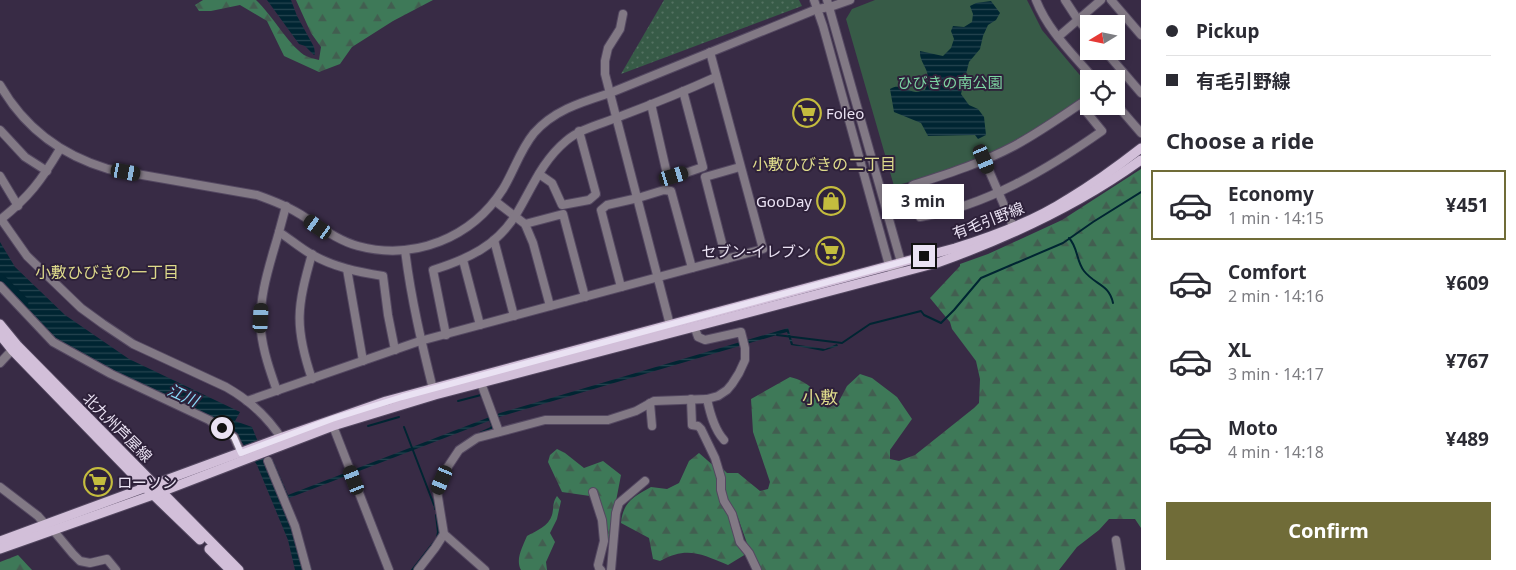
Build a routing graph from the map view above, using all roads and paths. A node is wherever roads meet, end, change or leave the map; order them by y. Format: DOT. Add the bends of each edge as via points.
graph roads {
  1 [pos="814,0"];
  2 [pos="850,0"];
  3 [pos="1036,0"];
  4 [pos="1065,0"];
  5 [pos="1101,0"];
  6 [pos="1111,0"];
  7 [pos="828,4"];
  8 [pos="817,9"];
  9 [pos="623,14"];
  10 [pos="1078,20"];
  11 [pos="1080,22"];
  12 [pos="1141,35"];
  13 [pos="1058,37"];
  14 [pos="710,52"];
  15 [pos="1113,60"];
  16 [pos="1086,70"];
  17 [pos="716,77"];
  18 [pos="0,85"];
  19 [pos="683,91"];
  20 [pos="610,92"];
  21 [pos="1141,93"];
  22 [pos="650,104"];
  23 [pos="1080,104"];
  24 [pos="1125,114"];
  25 [pos="1089,115"];
  26 [pos="616,118"];
  27 [pos="0,130"];
  28 [pos="579,131"];
  29 [pos="1141,133"];
  30 [pos="1141,148"];
  31 [pos="60,149"];
  32 [pos="984,159"];
  33 [pos="1141,160"];
  34 [pos="740,166"];
  35 [pos="47,171"];
  36 [pos="539,174"];
  37 [pos="0,176"];
  38 [pos="998,192"];
  39 [pos="638,198"];
  40 [pos="495,201"];
  41 [pos="18,206"];
  42 [pos="286,206"];
  43 [pos="516,216"];
  44 [pos="1,219"];
  45 [pos="525,224"];
  46 [pos="1013,226"];
  47 [pos="279,232"];
  48 [pos="494,240"];
  49 [pos="405,250"];
  50 [pos="312,254"];
  51 [pos="726,258"];
  52 [pos="463,260"];
  53 [pos="901,262"];
  54 [pos="889,265"];
  55 [pos="692,268"];
  56 [pos="347,269"];
  57 [pos="894,274"];
  58 [pos="658,277"];
  59 [pos="0,286"];
  60 [pos="621,287"];
  61 [pos="585,297"];
  62 [pos="550,306"];
  63 [pos="514,316"];
  64 [pos="692,323"];
  65 [pos="0,324"];
  66 [pos="480,325"];
  67 [pos="670,325"];
  68 [pos="0,335"];
  69 [pos="446,335"];
  70 [pos="420,342"];
  71 [pos="12,350"];
  72 [pos="395,350"];
  73 [pos="362,361"];
  74 [pos="0,363"];
  75 [pos="312,378"];
  76 [pos="481,383"];
  77 [pos="276,391"];
  78 [pos="434,391"];
  79 [pos="691,399"];
  80 [pos="707,399"];
  81 [pos="247,401"];
  82 [pos="650,403"];
  83 [pos="333,426"];
  84 [pos="652,426"];
  85 [pos="499,432"];
  86 [pos="724,440"];
  87 [pos="281,441"];
  88 [pos="246,454"];
  89 [pos="268,461"];
  90 [pos="645,481"];
  91 [pos="0,487"];
  92 [pos="145,487"];
  93 [pos="157,490"];
  94 [pos="593,492"];
  95 [pos="49,527"];
  96 [pos="444,534"];
  97 [pos="1116,540"];
  98 [pos="0,541"];
  99 [pos="0,549"];
  100 [pos="116,570"];
  101 [pos="230,570"];
  102 [pos="238,570"];
  103 [pos="307,570"];
  104 [pos="389,570"];
  105 [pos="418,570"];
  106 [pos="485,570"];
  107 [pos="601,570"];
  108 [pos="611,570"];
  109 [pos="757,570"];
  110 [pos="1121,570"];
  1 -- 8 [label="street"];
  2 -- 7 [label="street"];
  3 -- 13 [label="street"];
  4 -- 10 [label="street"];
  5 -- 10 [label="street"];
  6 -- 12 [label="street"];
  7 -- 8 [label="street"];
  7 -- 53 [label="street"];
  8 -- 14 [label="street"];
  8 -- 54 [label="street"];
  9 -- 20 [label="street" via="620,29 608,48 605,61"];
  10 -- 11 [label="street"];
  10 -- 13 [label="street"];
  13 -- 16 [label="street"];
  14 -- 17 [label="street"];
  14 -- 20 [label="street"];
  15 -- 21 [label="street"];
  17 -- 19 [label="street"];
  17 -- 34 [label="street"];
  18 -- 31 [label="street" via="22,116"];
  19 -- 22 [label="street"];
  19 -- 22 [label="street" via="703,168 674,176 667,174"];
  20 -- 26 [label="street"];
  20 -- 40 [label="street" via="577,104 546,121 524,147"];
  22 -- 26 [label="street"];
  23 -- 32 [label="street" via="1013,147"];
  24 -- 29 [label="street"];
  25 -- 38 [label="street" via="1102,131 1053,163"];
  26 -- 28 [label="street"];
  26 -- 39 [label="street"];
  27 -- 35 [label="street" via="25,157"];
  28 -- 36 [label="street" via="556,150"];
  28 -- 36 [label="street" via="596,194 589,200 562,205 552,183"];
  30 -- 46 [label="main road, 有毛引野線" via="1068,200"];
  31 -- 35 [label="street"];
  31 -- 42 [label="street" via="92,164 257,195"];
  32 -- 38 [label="street"];
  32 -- 38 [label="street" via="913,185 920,217 935,215"];
  33 -- 57 [label="main road, 有毛引野線" via="1052,216 946,260"];
  34 -- 51 [label="street" via="705,177"];
  34 -- 51 [label="street" via="763,249"];
  35 -- 41 [label="street"];
  36 -- 43 [label="street"];
  37 -- 41 [label="street"];
  38 -- 46 [label="street"];
  39 -- 55 [label="street" via="671,191"];
  39 -- 58 [label="street"];
  39 -- 60 [label="street" via="601,210"];
  40 -- 43 [label="street"];
  40 -- 49 [label="street" via="464,230 444,240"];
  41 -- 44 [label="street"];
  42 -- 47 [label="street"];
  42 -- 49 [label="street" via="337,238 358,246"];
  43 -- 45 [label="street"];
  43 -- 48 [label="street"];
  44 -- 81 [label="street" via="27,256 103,324 133,344 226,387"];
  45 -- 61 [label="street" via="563,214"];
  45 -- 62 [label="street"];
  46 -- 53 [label="main road, 有毛引野線" via="987,238"];
  47 -- 50 [label="street"];
  47 -- 77 [label="street" via="264,286 261,318 264,347"];
  48 -- 52 [label="street"];
  48 -- 63 [label="street"];
  49 -- 70 [label="street"];
  50 -- 56 [label="street"];
  50 -- 75 [label="street" via="298,309 298,324"];
  51 -- 55 [label="street"];
  52 -- 66 [label="street"];
  52 -- 69 [label="street" via="434,270"];
  53 -- 54 [label="main road, 有毛引野線"];
  53 -- 57 [label="street"];
  54 -- 57 [label="street"];
  54 -- 64 [label="main road, 有毛引野線"];
  55 -- 58 [label="street"];
  56 -- 72 [label="street" via="383,276"];
  56 -- 73 [label="street"];
  57 -- 64 [label="main road, 有毛引野線"];
  58 -- 60 [label="street"];
  58 -- 67 [label="street"];
  59 -- 88 [label="street" via="53,342 111,374 210,420 234,437"];
  60 -- 61 [label="street"];
  61 -- 62 [label="street"];
  62 -- 63 [label="street"];
  63 -- 66 [label="street"];
  64 -- 67 [label="main road, 有毛引野線"];
  64 -- 76 [label="main road, 有毛引野線"];
  64 -- 80 [label="street" via="698,337 705,340 741,332 745,348 745,360 727,390"];
  65 -- 93 [label="main road, 北九州芦屋線"];
  66 -- 69 [label="street"];
  67 -- 78 [label="main road, 有毛引野線"];
  68 -- 71 [label="main road, 北九州芦屋線"];
  69 -- 70 [label="street"];
  70 -- 72 [label="street"];
  70 -- 78 [label="street"];
  71 -- 74 [label="street"];
  71 -- 92 [label="main road, 北九州芦屋線"];
  72 -- 73 [label="street"];
  73 -- 75 [label="street"];
  75 -- 77 [label="street"];
  76 -- 78 [label="main road, 有毛引野線"];
  76 -- 85 [label="street"];
  77 -- 81 [label="street"];
  78 -- 83 [label="main road, 有毛引野線"];
  78 -- 87 [label="main road, 有毛引野線" via="350,413"];
  79 -- 80 [label="street"];
  79 -- 82 [label="street"];
  79 -- 109 [label="street" via="692,425 701,429 715,458 724,501 737,526 740,542"];
  80 -- 86 [label="street" via="711,416"];
  81 -- 87 [label="street"];
  82 -- 84 [label="street"];
  82 -- 85 [label="street" via="608,420 545,420"];
  83 -- 87 [label="main road, 有毛引野線"];
  83 -- 104 [label="street"];
  85 -- 96 [label="street" via="472,440 459,450 446,468 437,491"];
  87 -- 88 [label="main road, 有毛引野線"];
  88 -- 93 [label="main road, 有毛引野線"];
  89 -- 103 [label="street" via="295,526"];
  90 -- 108 [label="street" via="619,503"];
  91 -- 95 [label="street"];
  92 -- 93 [label="main road, 北九州芦屋線"];
  92 -- 95 [label="main road, 有毛引野線"];
  93 -- 95 [label="main road, 有毛引野線"];
  93 -- 101 [label="main road, 北九州芦屋線"];
  93 -- 102 [label="main road, 北九州芦屋線"];
  94 -- 107 [label="street" via="602,520 604,541 598,565"];
  95 -- 98 [label="main road, 有毛引野線"];
  95 -- 99 [label="main road, 有毛引野線"];
  95 -- 100 [label="street" via="80,561 90,563 107,559"];
  96 -- 105 [label="street"];
  96 -- 106 [label="street"];
  97 -- 110 [label="street"];
}
